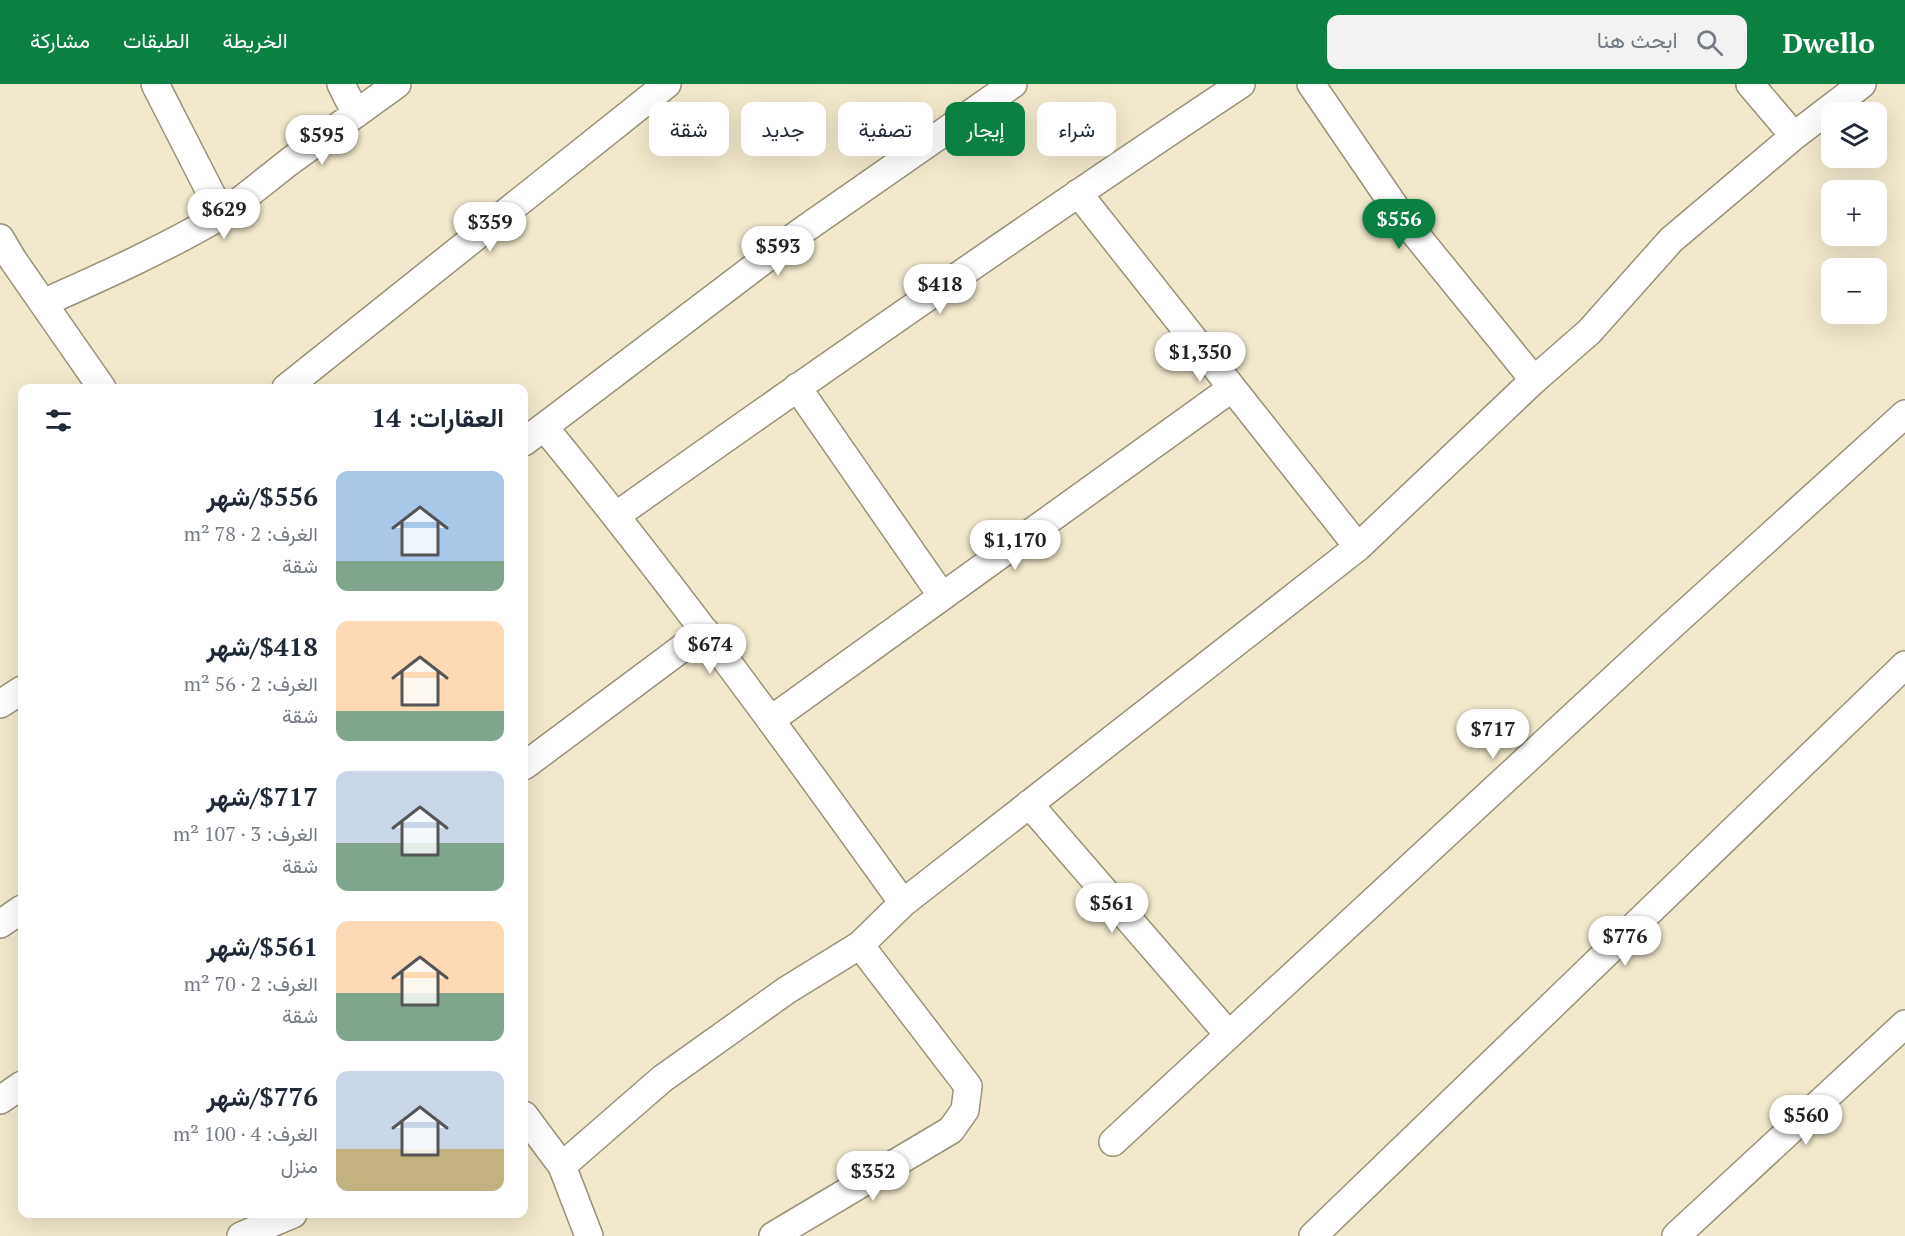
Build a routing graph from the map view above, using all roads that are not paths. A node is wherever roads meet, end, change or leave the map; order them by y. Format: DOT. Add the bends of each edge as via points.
graph roads {
  1 [pos="155,84"];
  2 [pos="341,84"];
  3 [pos="397,84"];
  4 [pos="667,84"];
  5 [pos="1013,84"];
  6 [pos="1241,84"];
  7 [pos="1311,84"];
  8 [pos="1750,84"];
  9 [pos="1862,84"];
  10 [pos="356,114"];
  11 [pos="1794,136"];
  12 [pos="1077,192"];
  13 [pos="222,215"];
  14 [pos="4,255"];
  15 [pos="43,303"];
  16 [pos="1534,380"];
  17 [pos="99,384"];
  18 [pos="291,384"];
  19 [pos="797,387"];
  20 [pos="1232,388"];
  21 [pos="1905,414"];
  22 [pos="534,434"];
  23 [pos="617,515"];
  24 [pos="1358,547"];
  25 [pos="942,596"];
  26 [pos="705,631"];
  27 [pos="1905,665"];
  28 [pos="18,693"];
  29 [pos="0,704"];
  30 [pos="772,719"];
  31 [pos="528,763"];
  32 [pos="1029,804"];
  33 [pos="903,903"];
  34 [pos="18,912"];
  35 [pos="0,924"];
  36 [pos="860,945"];
  37 [pos="1905,1024"];
  38 [pos="1228,1035"];
  39 [pos="18,1088"];
  40 [pos="0,1100"];
  41 [pos="528,1120"];
  42 [pos="1113,1142"];
  43 [pos="562,1166"];
  44 [pos="284,1218"];
  45 [pos="241,1236"];
  46 [pos="589,1236"];
  47 [pos="773,1236"];
  48 [pos="1313,1236"];
  49 [pos="1676,1236"];
  1 -- 13 [label="street"];
  2 -- 10 [label="street"];
  3 -- 10 [label="street"];
  4 -- 18 [label="street"];
  5 -- 22 [label="street" via="801,231"];
  6 -- 12 [label="street"];
  7 -- 16 [label="street" via="1404,220"];
  8 -- 11 [label="street"];
  9 -- 11 [label="street"];
  10 -- 13 [label="street"];
  11 -- 16 [label="street" via="1671,240 1589,332"];
  12 -- 19 [label="street"];
  12 -- 20 [label="street"];
  13 -- 15 [label="street" via="185,237"];
  14 -- 15 [label="street"];
  15 -- 17 [label="street"];
  16 -- 24 [label="street"];
  19 -- 23 [label="street"];
  19 -- 25 [label="street"];
  20 -- 24 [label="street"];
  20 -- 25 [label="street"];
  21 -- 38 [label="street"];
  22 -- 23 [label="street"];
  23 -- 26 [label="street"];
  24 -- 32 [label="street"];
  25 -- 30 [label="street"];
  26 -- 30 [label="street"];
  26 -- 31 [label="street"];
  27 -- 48 [label="street"];
  28 -- 29 [label="street"];
  30 -- 33 [label="street"];
  32 -- 33 [label="street"];
  32 -- 38 [label="street"];
  33 -- 36 [label="street"];
  34 -- 35 [label="street"];
  36 -- 43 [label="street" via="787,990 662,1080"];
  36 -- 47 [label="street" via="968,1086 965,1110 951,1130"];
  37 -- 49 [label="street"];
  38 -- 42 [label="street"];
  39 -- 40 [label="street"];
  41 -- 43 [label="street"];
  43 -- 46 [label="street"];
  44 -- 45 [label="street"];
}
